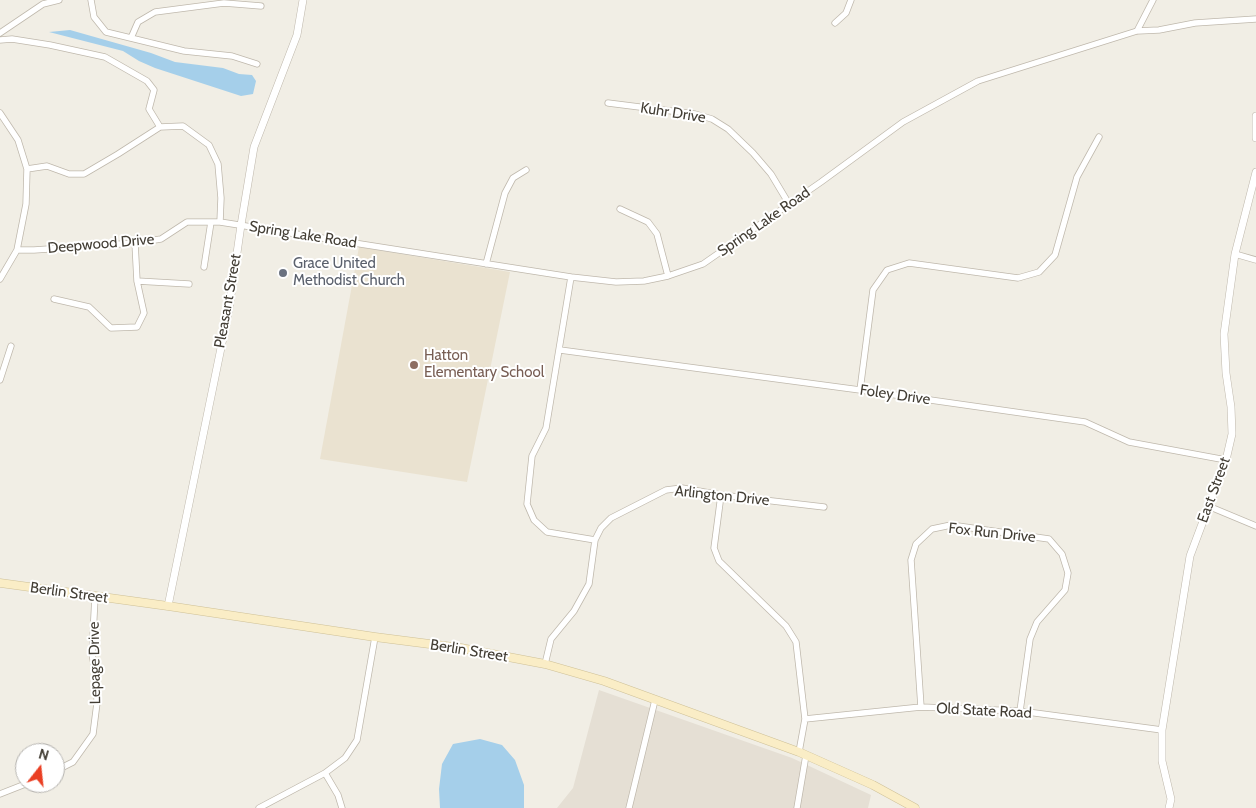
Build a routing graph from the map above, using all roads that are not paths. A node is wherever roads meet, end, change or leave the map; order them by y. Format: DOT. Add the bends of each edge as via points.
graph roads {
  1 [pos="59,0"];
  2 [pos="91,0"];
  3 [pos="303,0"];
  4 [pos="851,0"];
  5 [pos="1153,0"];
  6 [pos="42,2"];
  7 [pos="261,6"];
  8 [pos="1256,19"];
  9 [pos="835,23"];
  10 [pos="1137,31"];
  11 [pos="0,33"];
  12 [pos="131,38"];
  13 [pos="0,40"];
  14 [pos="257,64"];
  15 [pos="608,104"];
  16 [pos="0,113"];
  17 [pos="1256,116"];
  18 [pos="160,127"];
  19 [pos="1099,136"];
  20 [pos="1256,138"];
  21 [pos="27,169"];
  22 [pos="526,170"];
  23 [pos="1256,172"];
  24 [pos="789,204"];
  25 [pos="620,209"];
  26 [pos="211,222"];
  27 [pos="220,222"];
  28 [pos="241,225"];
  29 [pos="135,243"];
  30 [pos="17,250"];
  31 [pos="1235,254"];
  32 [pos="1256,260"];
  33 [pos="486,264"];
  34 [pos="204,267"];
  35 [pos="668,276"];
  36 [pos="571,277"];
  37 [pos="0,279"];
  38 [pos="137,282"];
  39 [pos="189,284"];
  40 [pos="54,299"];
  41 [pos="11,346"];
  42 [pos="560,350"];
  43 [pos="0,380"];
  44 [pos="860,390"];
  45 [pos="1226,460"];
  46 [pos="721,495"];
  47 [pos="1208,506"];
  48 [pos="824,507"];
  49 [pos="1256,526"];
  50 [pos="595,540"];
  51 [pos="0,583"];
  52 [pos="95,597"];
  53 [pos="168,606"];
  54 [pos="375,637"];
  55 [pos="545,664"];
  56 [pos="655,700"];
  57 [pos="922,707"];
  58 [pos="1020,711"];
  59 [pos="805,719"];
  60 [pos="1162,730"];
  61 [pos="802,754"];
  62 [pos="65,766"];
  63 [pos="325,773"];
  64 [pos="15,788"];
  65 [pos="0,794"];
  66 [pos="259,808"];
  67 [pos="342,808"];
  68 [pos="629,808"];
  69 [pos="796,808"];
  70 [pos="915,808"];
  71 [pos="1169,808"];
  1 -- 6 [label="street"];
  2 -- 12 [label="street" via="94,17 106,32"];
  3 -- 28 [label="street, Pleasant Street" via="297,35 254,147"];
  4 -- 9 [label="street" via="846,13"];
  5 -- 10 [label="street"];
  6 -- 11 [label="street"];
  7 -- 12 [label="street" via="224,3 155,12 138,22"];
  8 -- 10 [label="street, Spring Lake Road" via="1195,22"];
  10 -- 24 [label="street, Spring Lake Road" via="978,81 903,122"];
  12 -- 14 [label="street" via="184,51 232,56"];
  13 -- 18 [label="street" via="50,45 104,57 147,81 154,90 149,109"];
  15 -- 24 [label="street, Kuhr Drive" via="695,114 712,119 728,129 753,153 771,174"];
  16 -- 21 [label="street" via="18,140"];
  17 -- 20 [label="street"];
  18 -- 21 [label="street" via="84,174 70,174 47,166"];
  18 -- 27 [label="street" via="183,126 210,144 218,164 222,198"];
  19 -- 44 [label="street" via="1077,177 1055,255 1039,272 1018,278 909,264 887,270 873,290"];
  21 -- 30 [label="street" via="26,204"];
  22 -- 33 [label="street" via="514,178 504,193"];
  23 -- 31 [label="street, East Street"];
  24 -- 35 [label="street, Spring Lake Road" via="703,264"];
  25 -- 35 [label="street" via="648,222 657,234"];
  26 -- 27 [label="street, Deepwood Drive"];
  26 -- 29 [label="street, Deepwood Drive" via="187,222 161,239"];
  26 -- 34 [label="street"];
  27 -- 28 [label="street, Deepwood Drive"];
  28 -- 33 [label="street, Spring Lake Road"];
  28 -- 53 [label="street, Pleasant Street" via="229,309"];
  29 -- 30 [label="street, Deepwood Drive"];
  29 -- 38 [label="street"];
  30 -- 37 [label="street"];
  31 -- 32 [label="street"];
  31 -- 45 [label="street, East Street" via="1224,334 1232,434"];
  33 -- 36 [label="street, Spring Lake Road"];
  35 -- 36 [label="street, Spring Lake Road" via="616,282"];
  36 -- 42 [label="street"];
  38 -- 39 [label="street"];
  38 -- 40 [label="street" via="144,313 137,327 111,328 89,307"];
  41 -- 43 [label="street"];
  42 -- 44 [label="street, Foley Drive"];
  42 -- 50 [label="street" via="546,428 532,456 527,504 534,520 547,532"];
  44 -- 45 [label="street, Foley Drive" via="1085,422 1129,442"];
  45 -- 47 [label="street, East Street"];
  46 -- 48 [label="street, Arlington Drive"];
  46 -- 50 [label="street, Arlington Drive" via="682,488 666,490 611,518"];
  46 -- 59 [label="street" via="714,548 719,561 786,626 796,642"];
  47 -- 49 [label="street"];
  47 -- 60 [label="street, East Street" via="1190,556"];
  50 -- 55 [label="street, Arlington Drive" via="589,584 574,612 551,639"];
  51 -- 52 [label="main road, Berlin Street"];
  52 -- 53 [label="main road, Berlin Street"];
  52 -- 62 [label="street, Lepage Drive" via="92,654 97,703 92,734 72,762"];
  53 -- 54 [label="main road, Berlin Street"];
  54 -- 55 [label="main road, Berlin Street" via="461,648"];
  54 -- 63 [label="street" via="357,740 345,758"];
  55 -- 56 [label="main road, Berlin Street"];
  56 -- 61 [label="main road, Berlin Street"];
  56 -- 68 [label="street"];
  57 -- 58 [label="street, Old State Road"];
  57 -- 58 [label="street, Fox Run Drive" via="911,560 916,544 932,529 952,525 1049,539 1062,554 1068,573 1065,590 1037,622 1030,639"];
  57 -- 59 [label="street, Old State Road"];
  58 -- 60 [label="street, Old State Road"];
  59 -- 61 [label="street"];
  60 -- 71 [label="street, East Street" via="1162,762 1171,799"];
  61 -- 69 [label="street"];
  61 -- 70 [label="main road, Berlin Street" via="874,785"];
  63 -- 66 [label="street"];
  63 -- 67 [label="street"];
  64 -- 65 [label="street"];
}
